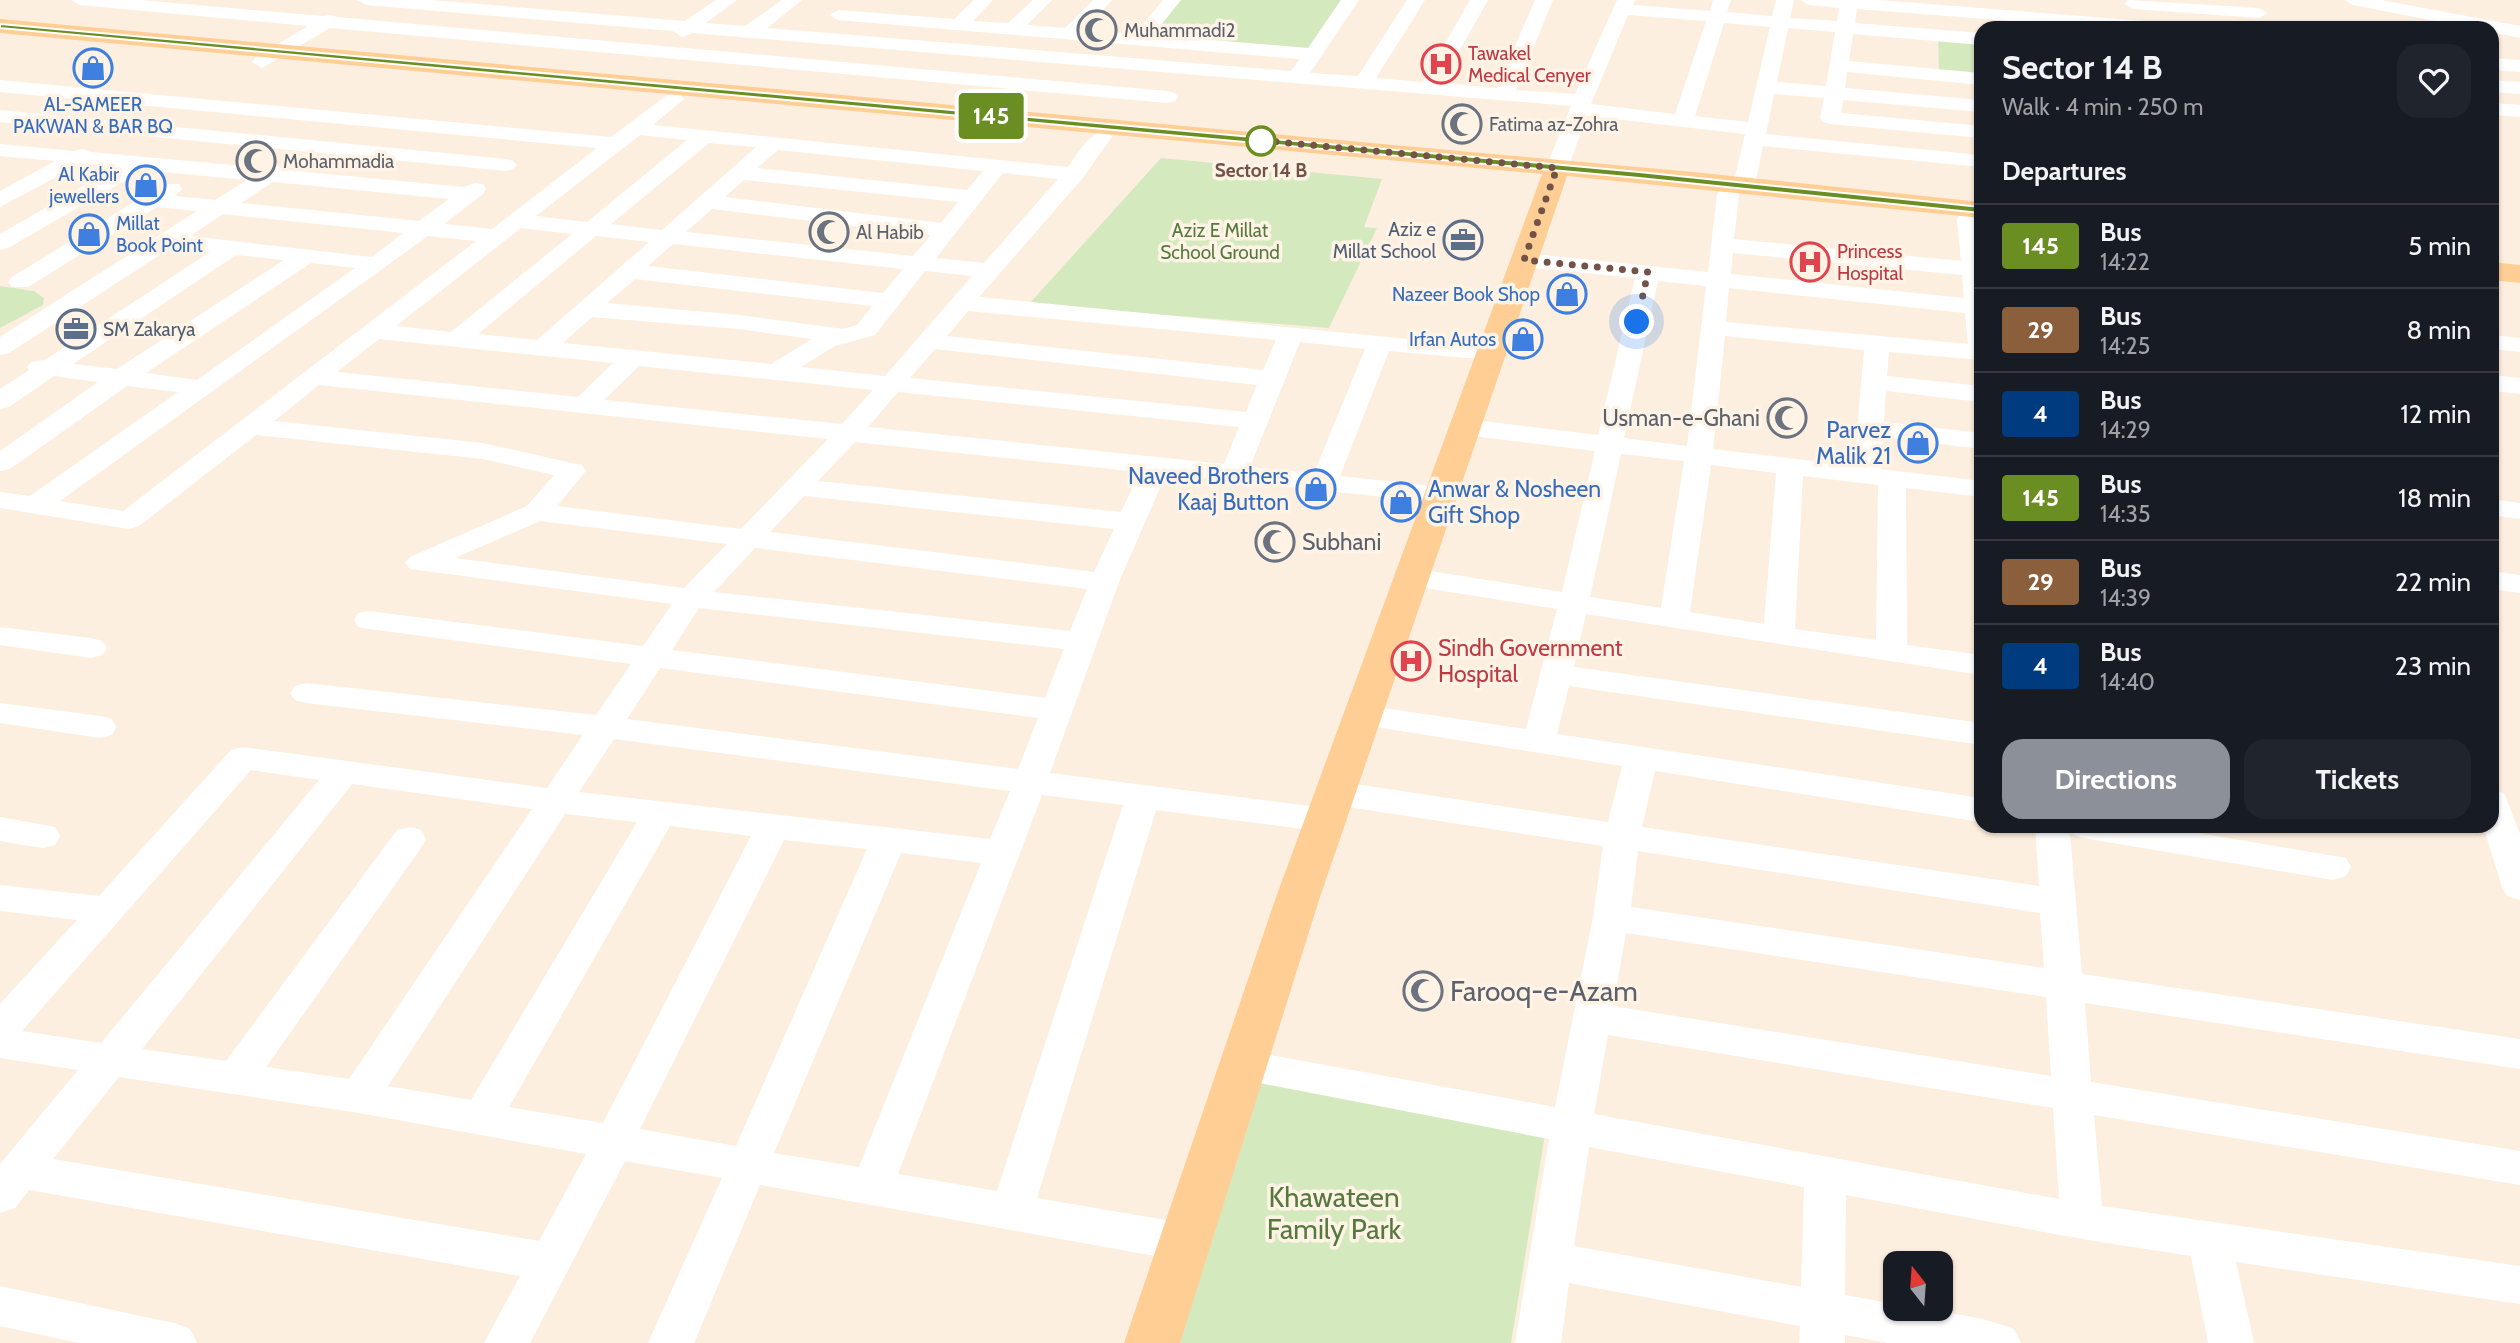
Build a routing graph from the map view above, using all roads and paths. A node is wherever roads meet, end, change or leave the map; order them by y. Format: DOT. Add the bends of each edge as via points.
graph roads {
  1 [pos="80,0"];
  2 [pos="365,0"];
  3 [pos="548,0"];
  4 [pos="728,0"];
  5 [pos="793,0"];
  6 [pos="856,0"];
  7 [pos="984,0"];
  8 [pos="1043,0"];
  9 [pos="1103,0"];
  10 [pos="1172,0"];
  11 [pos="1350,0"];
  12 [pos="1416,0"];
  13 [pos="1479,0"];
  14 [pos="1544,0"];
  15 [pos="1785,0"];
  16 [pos="1809,0"];
  17 [pos="2048,0"];
  18 [pos="2353,0"];
  19 [pos="1849,2"];
  20 [pos="1621,3"];
  21 [pos="2121,3"];
  22 [pos="914,7"];
  23 [pos="1719,9"];
  24 [pos="2404,10"];
  25 [pos="527,14"];
  26 [pos="2260,14"];
  27 [pos="838,15"];
  28 [pos="899,20"];
  29 [pos="2033,21"];
  30 [pos="2052,21"];
  31 [pos="2411,21"];
  32 [pos="2462,21"];
  33 [pos="327,22"];
  34 [pos="1780,22"];
  35 [pos="958,25"];
  36 [pos="0,26"];
  37 [pos="687,27"];
  38 [pos="1846,28"];
  39 [pos="2499,28"];
  40 [pos="1013,29"];
  41 [pos="749,32"];
  42 [pos="2520,32"];
  43 [pos="1070,34"];
  44 [pos="0,37"];
  45 [pos="492,37"];
  46 [pos="809,37"];
  47 [pos="1974,38"];
  48 [pos="1140,40"];
  49 [pos="2499,46"];
  50 [pos="2520,48"];
  51 [pos="654,51"];
  52 [pos="1313,54"];
  53 [pos="270,56"];
  54 [pos="2499,64"];
  55 [pos="447,66"];
  56 [pos="1839,66"];
  57 [pos="2520,66"];
  58 [pos="1188,69"];
  59 [pos="1296,78"];
  60 [pos="1974,78"];
  61 [pos="1363,83"];
  62 [pos="0,86"];
  63 [pos="2499,86"];
  64 [pos="1765,87"];
  65 [pos="2520,88"];
  66 [pos="1429,89"];
  67 [pos="1835,93"];
  68 [pos="1504,95"];
  69 [pos="1168,97"];
  70 [pos="674,99"];
  71 [pos="177,103"];
  72 [pos="1581,105"];
  73 [pos="1974,105"];
  74 [pos="2499,110"];
  75 [pos="2520,111"];
  76 [pos="0,116"];
  77 [pos="1830,118"];
  78 [pos="355,120"];
  79 [pos="1683,121"];
  80 [pos="132,128"];
  81 [pos="1144,130"];
  82 [pos="1974,131"];
  83 [pos="1755,134"];
  84 [pos="627,136"];
  85 [pos="705,136"];
  86 [pos="543,137"];
  87 [pos="1102,138"];
  88 [pos="773,143"];
  89 [pos="1825,145"];
  90 [pos="314,146"];
  91 [pos="3,152"];
  92 [pos="78,157"];
  93 [pos="1974,159"];
  94 [pos="139,163"];
  95 [pos="506,165"];
  96 [pos="998,166"];
  97 [pos="204,169"];
  98 [pos="740,173"];
  99 [pos="1555,173"];
  100 [pos="1074,174"];
  101 [pos="269,175"];
  102 [pos="1736,190"];
  103 [pos="469,194"];
  104 [pos="973,197"];
  105 [pos="0,200"];
  106 [pos="153,200"];
  107 [pos="707,202"];
  108 [pos="219,207"];
  109 [pos="1974,216"];
  110 [pos="517,220"];
  111 [pos="423,228"];
  112 [pos="594,229"];
  113 [pos="946,230"];
  114 [pos="497,236"];
  115 [pos="667,236"];
  116 [pos="168,240"];
  117 [pos="0,243"];
  118 [pos="1722,245"];
  119 [pos="233,247"];
  120 [pos="306,256"];
  121 [pos="1524,260"];
  122 [pos="2499,262"];
  123 [pos="377,264"];
  124 [pos="919,264"];
  125 [pos="2520,264"];
  126 [pos="1974,270"];
  127 [pos="629,271"];
  128 [pos="989,271"];
  129 [pos="1648,272"];
  130 [pos="2499,272"];
  131 [pos="2520,274"];
  132 [pos="1718,279"];
  133 [pos="10,281"];
  134 [pos="774,288"];
  135 [pos="90,290"];
  136 [pos="889,301"];
  137 [pos="962,303"];
  138 [pos="1974,306"];
  139 [pos="587,309"];
  140 [pos="740,322"];
  141 [pos="2499,322"];
  142 [pos="2520,324"];
  143 [pos="1713,328"];
  144 [pos="373,331"];
  145 [pos="1290,334"];
  146 [pos="844,336"];
  147 [pos="457,339"];
  148 [pos="929,341"];
  149 [pos="1380,342"];
  150 [pos="1877,343"];
  151 [pos="2499,343"];
  152 [pos="2520,345"];
  153 [pos="0,348"];
  154 [pos="544,348"];
  155 [pos="1974,352"];
  156 [pos="1491,353"];
  157 [pos="633,357"];
  158 [pos="0,362"];
  159 [pos="699,364"];
  160 [pos="47,368"];
  161 [pos="776,372"];
  162 [pos="313,377"];
  163 [pos="121,378"];
  164 [pos="1272,379"];
  165 [pos="1874,382"];
  166 [pos="891,384"];
  167 [pos="2499,384"];
  168 [pos="2520,386"];
  169 [pos="203,388"];
  170 [pos="1974,393"];
  171 [pos="0,401"];
  172 [pos="583,406"];
  173 [pos="1255,421"];
  174 [pos="249,426"];
  175 [pos="1465,427"];
  176 [pos="1871,428"];
  177 [pos="848,434"];
  178 [pos="1974,440"];
  179 [pos="1610,444"];
  180 [pos="1699,455"];
  181 [pos="0,463"];
  182 [pos="1157,466"];
  183 [pos="1790,466"];
  184 [pos="1234,473"];
  185 [pos="1880,477"];
  186 [pos="1324,483"];
  187 [pos="797,487"];
  188 [pos="1974,488"];
  189 [pos="1441,495"];
  190 [pos="0,500"];
  191 [pos="36,505"];
  192 [pos="2499,508"];
  193 [pos="537,512"];
  194 [pos="2520,512"];
  195 [pos="1131,522"];
  196 [pos="748,539"];
  197 [pos="1412,577"];
  198 [pos="2499,581"];
  199 [pos="1104,582"];
  200 [pos="2520,584"];
  201 [pos="691,598"];
  202 [pos="1574,603"];
  203 [pos="1674,619"];
  204 [pos="369,620"];
  205 [pos="0,636"];
  206 [pos="1779,636"];
  207 [pos="1082,642"];
  208 [pos="91,648"];
  209 [pos="1891,652"];
  210 [pos="652,656"];
  211 [pos="1974,664"];
  212 [pos="1556,674"];
  213 [pos="306,693"];
  214 [pos="1057,710"];
  215 [pos="0,713"];
  216 [pos="1363,715"];
  217 [pos="100,727"];
  218 [pos="605,727"];
  219 [pos="1974,733"];
  220 [pos="1539,743"];
  221 [pos="1642,758"];
  222 [pos="344,772"];
  223 [pos="1030,782"];
  224 [pos="1143,796"];
  225 [pos="556,801"];
  226 [pos="1330,806"];
  227 [pos="1974,809"];
  228 [pos="660,813"];
  229 [pos="2499,814"];
  230 [pos="773,826"];
  231 [pos="0,829"];
  232 [pos="2052,833"];
  233 [pos="2127,833"];
  234 [pos="43,836"];
  235 [pos="1622,836"];
  236 [pos="409,839"];
  237 [pos="2512,839"];
  238 [pos="889,840"];
  239 [pos="1002,853"];
  240 [pos="2333,866"];
  241 [pos="2520,887"];
  242 [pos="0,898"];
  243 [pos="2057,902"];
  244 [pos="107,910"];
  245 [pos="1611,917"];
  246 [pos="2064,985"];
  247 [pos="1592,1017"];
  248 [pos="0,1030"];
  249 [pos="0,1043"];
  250 [pos="2520,1054"];
  251 [pos="110,1060"];
  252 [pos="1242,1066"];
  253 [pos="236,1078"];
  254 [pos="2072,1095"];
  255 [pos="359,1097"];
  256 [pos="482,1118"];
  257 [pos="1571,1127"];
  258 [pos="614,1141"];
  259 [pos="749,1163"];
  260 [pos="2520,1168"];
  261 [pos="1825,1174"];
  262 [pos="10,1183"];
  263 [pos="872,1187"];
  264 [pos="1011,1212"];
  265 [pos="2082,1221"];
  266 [pos="2210,1240"];
  267 [pos="1183,1242"];
  268 [pos="1551,1261"];
  269 [pos="550,1262"];
  270 [pos="2520,1286"];
  271 [pos="0,1306"];
  272 [pos="1822,1328"];
  273 [pos="174,1343"];
  274 [pos="507,1343"];
  275 [pos="671,1343"];
  276 [pos="1152,1343"];
  277 [pos="1538,1343"];
  278 [pos="1998,1343"];
  279 [pos="2231,1343"];
  1 -- 33 [label="street"];
  2 -- 25 [label="street"];
  2 -- 33 [label="street"];
  3 -- 25 [label="street"];
  4 -- 37 [label="street"];
  5 -- 41 [label="street"];
  6 -- 27 [label="street"];
  7 -- 35 [label="street"];
  8 -- 40 [label="street"];
  9 -- 43 [label="street"];
  10 -- 48 [label="street"];
  11 -- 52 [label="street"];
  12 -- 61 [label="street"];
  13 -- 66 [label="street"];
  14 -- 68 [label="street"];
  15 -- 34 [label="street"];
  16 -- 19 [label="street"];
  17 -- 30 [label="street"];
  18 -- 24 [label="street"];
  19 -- 29 [label="street"];
  19 -- 38 [label="street"];
  20 -- 23 [label="street"];
  20 -- 72 [label="street"];
  21 -- 26 [label="street"];
  22 -- 28 [label="street"];
  23 -- 34 [label="street"];
  23 -- 79 [label="street"];
  24 -- 31 [label="street"];
  24 -- 32 [label="street"];
  25 -- 37 [label="street"];
  25 -- 45 [label="street"];
  27 -- 28 [label="street"];
  27 -- 46 [label="street"];
  28 -- 35 [label="street"];
  33 -- 45 [label="street"];
  33 -- 53 [label="street"];
  34 -- 38 [label="street"];
  34 -- 64 [label="street"];
  35 -- 40 [label="street"];
  36 -- 53 [label="main road"];
  37 -- 41 [label="street"];
  37 -- 51 [label="street"];
  38 -- 47 [label="street"];
  38 -- 56 [label="street"];
  39 -- 42 [label="street"];
  40 -- 43 [label="street"];
  41 -- 46 [label="street"];
  43 -- 48 [label="street"];
  44 -- 53 [label="main road"];
  45 -- 51 [label="street"];
  45 -- 55 [label="street"];
  46 -- 58 [label="street"];
  48 -- 52 [label="street"];
  49 -- 50 [label="street"];
  51 -- 69 [label="street"];
  52 -- 59 [label="street"];
  53 -- 55 [label="main road"];
  53 -- 70 [label="main road"];
  54 -- 57 [label="street"];
  55 -- 81 [label="main road"];
  56 -- 60 [label="street"];
  56 -- 67 [label="street"];
  58 -- 59 [label="street"];
  58 -- 69 [label="street"];
  59 -- 61 [label="street"];
  61 -- 66 [label="street"];
  62 -- 71 [label="street"];
  63 -- 65 [label="street"];
  64 -- 67 [label="street"];
  64 -- 83 [label="street"];
  66 -- 68 [label="street"];
  67 -- 73 [label="street"];
  67 -- 77 [label="street"];
  68 -- 72 [label="street"];
  69 -- 81 [label="street"];
  70 -- 84 [label="street"];
  70 -- 87 [label="main road"];
  71 -- 78 [label="street"];
  71 -- 80 [label="street"];
  72 -- 79 [label="street"];
  72 -- 99 [label="street"];
  74 -- 75 [label="street"];
  76 -- 80 [label="street"];
  77 -- 82 [label="street"];
  77 -- 89 [label="street"];
  78 -- 86 [label="street"];
  78 -- 90 [label="street"];
  79 -- 83 [label="street"];
  80 -- 90 [label="street"];
  80 -- 92 [label="street"];
  81 -- 99 [label="main road"];
  83 -- 89 [label="street"];
  83 -- 102 [label="street"];
  84 -- 85 [label="street"];
  84 -- 86 [label="street"];
  84 -- 110 [label="street"];
  85 -- 88 [label="street"];
  85 -- 112 [label="street"];
  86 -- 95 [label="street"];
  87 -- 99 [label="main road"];
  87 -- 100 [label="street"];
  88 -- 96 [label="street"];
  88 -- 98 [label="street"];
  89 -- 93 [label="street"];
  90 -- 95 [label="street"];
  90 -- 101 [label="street"];
  91 -- 92 [label="street"];
  92 -- 94 [label="street"];
  92 -- 105 [label="street"];
  94 -- 97 [label="street"];
  94 -- 117 [label="street"];
  95 -- 103 [label="street"];
  96 -- 100 [label="street"];
  96 -- 104 [label="street"];
  97 -- 101 [label="street"];
  97 -- 106 [label="street"];
  98 -- 104 [label="street"];
  98 -- 107 [label="street"];
  99 -- 102 [label="main road"];
  99 -- 121 [label="main road"];
  100 -- 128 [label="street"];
  101 -- 103 [label="street"];
  101 -- 108 [label="street"];
  102 -- 109 [label="main road"];
  102 -- 118 [label="street"];
  103 -- 111 [label="street"];
  104 -- 113 [label="street"];
  106 -- 108 [label="street"];
  106 -- 133 [label="street"];
  107 -- 113 [label="street"];
  107 -- 115 [label="street"];
  108 -- 111 [label="street"];
  108 -- 116 [label="street"];
  110 -- 112 [label="street"];
  110 -- 114 [label="street"];
  111 -- 114 [label="street"];
  111 -- 123 [label="street"];
  112 -- 115 [label="street"];
  112 -- 147 [label="street"];
  113 -- 124 [label="street"];
  114 -- 144 [label="street"];
  115 -- 124 [label="street"];
  115 -- 127 [label="street"];
  116 -- 119 [label="street"];
  116 -- 135 [label="street"];
  118 -- 126 [label="street"];
  118 -- 132 [label="street"];
  119 -- 120 [label="street"];
  119 -- 160 [label="street"];
  120 -- 123 [label="street"];
  120 -- 163 [label="street"];
  121 -- 129 [label="street"];
  121 -- 156 [label="main road"];
  122 -- 125 [label="main road"];
  123 -- 169 [label="street"];
  124 -- 128 [label="street"];
  124 -- 136 [label="street"];
  127 -- 134 [label="street"];
  127 -- 139 [label="street"];
  128 -- 137 [label="street"];
  129 -- 132 [label="street"];
  129 -- 179 [label="street"];
  130 -- 131 [label="main road"];
  132 -- 138 [label="street"];
  132 -- 143 [label="street"];
  133 -- 135 [label="street"];
  134 -- 136 [label="street"];
  134 -- 140 [label="street"];
  135 -- 153 [label="street"];
  136 -- 146 [label="street" via="866,330"];
  137 -- 145 [label="street"];
  137 -- 148 [label="street"];
  139 -- 140 [label="street"];
  139 -- 154 [label="street"];
  140 -- 146 [label="street"];
  140 -- 159 [label="street"];
  141 -- 142 [label="street"];
  143 -- 150 [label="street"];
  143 -- 180 [label="street"];
  144 -- 147 [label="street"];
  144 -- 162 [label="street"];
  145 -- 149 [label="street"];
  145 -- 164 [label="street"];
  146 -- 161 [label="street" via="826,341"];
  147 -- 154 [label="street"];
  148 -- 164 [label="street"];
  148 -- 166 [label="street"];
  149 -- 156 [label="street"];
  149 -- 186 [label="street"];
  150 -- 155 [label="street"];
  150 -- 165 [label="street"];
  151 -- 152 [label="street"];
  154 -- 157 [label="street"];
  156 -- 175 [label="main road"];
  157 -- 159 [label="street"];
  157 -- 172 [label="street"];
  158 -- 160 [label="street"];
  159 -- 161 [label="street"];
  160 -- 163 [label="street"];
  160 -- 171 [label="street"];
  161 -- 166 [label="street"];
  162 -- 172 [label="street"];
  162 -- 174 [label="street"];
  163 -- 169 [label="street"];
  163 -- 181 [label="street"];
  164 -- 173 [label="street"];
  165 -- 170 [label="street"];
  165 -- 176 [label="street"];
  166 -- 173 [label="street"];
  166 -- 177 [label="street"];
  167 -- 168 [label="street"];
  169 -- 191 [label="street"];
  172 -- 177 [label="street"];
  173 -- 184 [label="street"];
  174 -- 191 [label="street" via="129,520"];
  174 -- 193 [label="street" via="483,452 572,471"];
  175 -- 179 [label="street"];
  175 -- 189 [label="main road"];
  176 -- 178 [label="street"];
  176 -- 185 [label="street"];
  177 -- 182 [label="street"];
  177 -- 187 [label="street"];
  179 -- 180 [label="street"];
  179 -- 202 [label="street"];
  180 -- 183 [label="street"];
  180 -- 203 [label="street"];
  182 -- 184 [label="street"];
  182 -- 195 [label="street"];
  183 -- 185 [label="street"];
  183 -- 206 [label="street"];
  184 -- 186 [label="street"];
  185 -- 188 [label="street"];
  185 -- 209 [label="street"];
  186 -- 189 [label="street"];
  187 -- 195 [label="street"];
  187 -- 196 [label="street"];
  189 -- 197 [label="main road"];
  190 -- 191 [label="street"];
  192 -- 194 [label="street"];
  193 -- 196 [label="street"];
  193 -- 201 [label="street" via="420,563"];
  195 -- 199 [label="street"];
  196 -- 199 [label="street"];
  196 -- 201 [label="street"];
  197 -- 202 [label="street"];
  197 -- 216 [label="main road"];
  198 -- 200 [label="street"];
  199 -- 207 [label="street"];
  201 -- 207 [label="street"];
  201 -- 210 [label="street"];
  202 -- 203 [label="street"];
  202 -- 212 [label="street"];
  203 -- 206 [label="street"];
  204 -- 210 [label="street"];
  205 -- 208 [label="street"];
  206 -- 209 [label="street"];
  207 -- 214 [label="street"];
  209 -- 211 [label="street"];
  210 -- 214 [label="street"];
  210 -- 218 [label="street"];
  212 -- 219 [label="street"];
  212 -- 220 [label="street"];
  213 -- 218 [label="street"];
  214 -- 223 [label="street"];
  215 -- 217 [label="street"];
  216 -- 220 [label="street"];
  216 -- 226 [label="main road"];
  218 -- 223 [label="street"];
  218 -- 225 [label="street"];
  220 -- 221 [label="street"];
  221 -- 227 [label="street"];
  221 -- 235 [label="street"];
  222 -- 225 [label="street"];
  222 -- 244 [label="street" via="243,758"];
  222 -- 251 [label="street"];
  223 -- 224 [label="street"];
  223 -- 239 [label="street"];
  224 -- 226 [label="street"];
  224 -- 264 [label="street"];
  225 -- 228 [label="street"];
  225 -- 255 [label="street"];
  226 -- 235 [label="street"];
  226 -- 252 [label="main road"];
  228 -- 230 [label="street"];
  228 -- 256 [label="street"];
  229 -- 237 [label="street"];
  230 -- 238 [label="street"];
  230 -- 258 [label="street"];
  231 -- 234 [label="street"];
  232 -- 243 [label="street"];
  233 -- 240 [label="street"];
  235 -- 243 [label="street"];
  235 -- 245 [label="street"];
  236 -- 253 [label="street"];
  237 -- 241 [label="street"];
  238 -- 239 [label="street"];
  238 -- 259 [label="street"];
  239 -- 263 [label="street"];
  242 -- 244 [label="street"];
  243 -- 246 [label="street"];
  244 -- 248 [label="street"];
  245 -- 246 [label="street"];
  245 -- 247 [label="street"];
  246 -- 250 [label="street"];
  246 -- 254 [label="street"];
  247 -- 254 [label="street"];
  247 -- 257 [label="street"];
  249 -- 251 [label="street"];
  251 -- 253 [label="street"];
  251 -- 262 [label="street"];
  252 -- 257 [label="street"];
  252 -- 267 [label="main road"];
  253 -- 255 [label="street"];
  254 -- 260 [label="street"];
  254 -- 265 [label="street"];
  255 -- 256 [label="street"];
  256 -- 258 [label="street"];
  257 -- 261 [label="street"];
  257 -- 268 [label="street"];
  258 -- 259 [label="street"];
  258 -- 269 [label="street"];
  259 -- 263 [label="street"];
  259 -- 275 [label="street"];
  261 -- 265 [label="street"];
  261 -- 272 [label="street"];
  262 -- 269 [label="street"];
  263 -- 264 [label="street"];
  264 -- 267 [label="street"];
  265 -- 266 [label="street"];
  266 -- 270 [label="street"];
  266 -- 279 [label="street"];
  267 -- 276 [label="main road"];
  268 -- 272 [label="street"];
  268 -- 277 [label="street"];
  269 -- 274 [label="street"];
  271 -- 273 [label="street"];
  272 -- 278 [label="street"];
}
